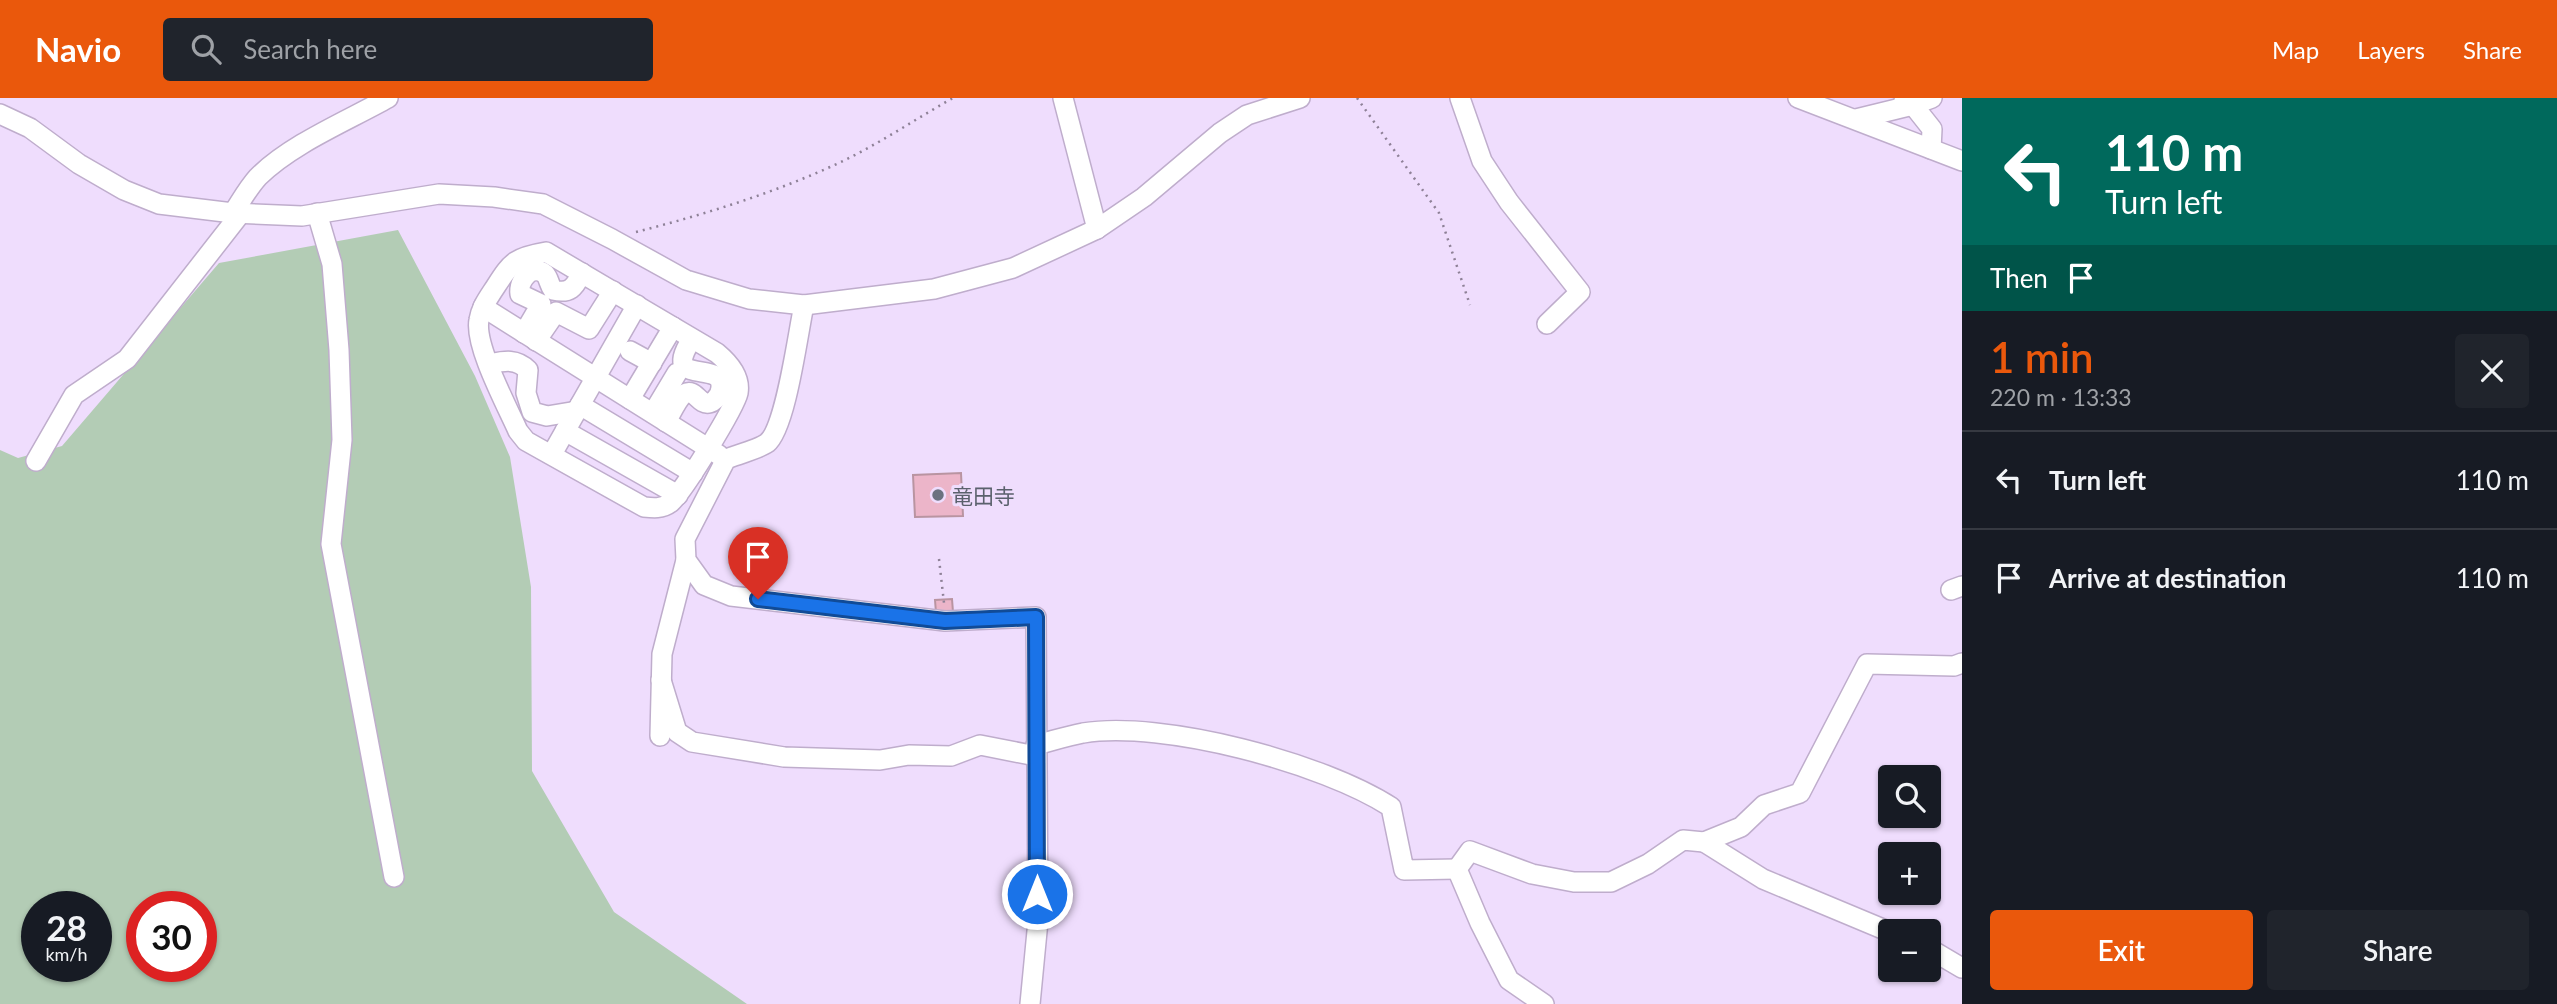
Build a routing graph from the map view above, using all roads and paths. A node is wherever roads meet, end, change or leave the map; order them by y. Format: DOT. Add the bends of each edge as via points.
graph roads {
  1 [pos="388,98"];
  2 [pos="953,98"];
  3 [pos="1063,98"];
  4 [pos="1300,98"];
  5 [pos="1357,98"];
  6 [pos="1460,98"];
  7 [pos="1798,98"];
  8 [pos="1932,98"];
  9 [pos="1905,102"];
  10 [pos="0,114"];
  11 [pos="1856,119"];
  12 [pos="1931,149"];
  13 [pos="1962,162"];
  14 [pos="237,213"];
  15 [pos="317,213"];
  16 [pos="1097,229"];
  17 [pos="612,239"];
  18 [pos="582,273"];
  19 [pos="613,291"];
  20 [pos="636,305"];
  21 [pos="804,305"];
  22 [pos="1470,305"];
  23 [pos="483,307"];
  24 [pos="1547,324"];
  25 [pos="673,327"];
  26 [pos="530,337"];
  27 [pos="692,339"];
  28 [pos="630,351"];
  29 [pos="652,363"];
  30 [pos="489,364"];
  31 [pos="677,373"];
  32 [pos="596,378"];
  33 [pos="630,399"];
  34 [pos="578,408"];
  35 [pos="659,417"];
  36 [pos="565,431"];
  37 [pos="709,448"];
  38 [pos="552,454"];
  39 [pos="726,459"];
  40 [pos="36,461"];
  41 [pos="693,473"];
  42 [pos="678,495"];
  43 [pos="939,559"];
  44 [pos="686,560"];
  45 [pos="945,613"];
  46 [pos="1962,663"];
  47 [pos="661,680"];
  48 [pos="660,736"];
  49 [pos="1036,751"];
  50 [pos="1704,842"];
  51 [pos="1457,869"];
  52 [pos="394,877"];
  53 [pos="1878,927"];
  54 [pos="1941,956"];
  55 [pos="1962,968"];
  56 [pos="1030,1004"];
  57 [pos="1544,1004"];
  1 -- 14 [label="street" via="299,147 259,176"];
  2 -- 17 [label="path" via="830,167 693,217"];
  3 -- 16 [label="street"];
  4 -- 16 [label="street" via="1247,115"];
  5 -- 22 [label="path" via="1439,214"];
  6 -- 24 [label="street" via="1482,161 1580,292"];
  7 -- 11 [label="street"];
  8 -- 9 [label="street"];
  9 -- 11 [label="street"];
  9 -- 12 [label="street" via="1932,129"];
  10 -- 14 [label="street" via="30,128 124,190 159,204"];
  11 -- 12 [label="street"];
  12 -- 13 [label="street"];
  14 -- 15 [label="street"];
  14 -- 40 [label="street" via="127,359 75,395"];
  15 -- 17 [label="street" via="439,194 494,197 543,204"];
  15 -- 52 [label="street" via="332,264 340,362 342,440 331,544"];
  16 -- 21 [label="street" via="1013,268 934,289"];
  17 -- 21 [label="street" via="685,280 749,299"];
  18 -- 19 [label="street"];
  18 -- 23 [label="street" via="545,252 521,256 509,265"];
  18 -- 26 [label="street" via="575,288 565,292 552,290 541,272 528,273 520,294 541,304"];
  19 -- 20 [label="street"];
  19 -- 26 [label="street" via="589,329 556,312"];
  20 -- 25 [label="street"];
  20 -- 32 [label="street"];
  21 -- 39 [label="street" via="778,427 767,443"];
  23 -- 26 [label="street"];
  23 -- 30 [label="street" via="478,322"];
  25 -- 27 [label="street"];
  25 -- 29 [label="street"];
  26 -- 32 [label="street"];
  27 -- 35 [label="street" via="684,351 687,368 716,375 722,388 708,403 693,394 682,395"];
  27 -- 37 [label="street" via="728,362 737,383 738,395"];
  28 -- 29 [label="street"];
  29 -- 33 [label="street"];
  30 -- 34 [label="street" via="514,361 528,370 526,393 532,412 547,416"];
  30 -- 38 [label="street" via="518,431 526,441"];
  31 -- 35 [label="street"];
  32 -- 33 [label="street"];
  32 -- 34 [label="street"];
  33 -- 35 [label="street"];
  34 -- 36 [label="street"];
  34 -- 41 [label="street"];
  35 -- 37 [label="street"];
  36 -- 38 [label="street"];
  36 -- 42 [label="street"];
  37 -- 39 [label="street"];
  37 -- 41 [label="street"];
  38 -- 42 [label="street" via="644,507 667,505"];
  39 -- 44 [label="street" via="685,539"];
  41 -- 42 [label="street"];
  43 -- 45 [label="path"];
  44 -- 47 [label="street" via="662,654"];
  44 -- 49 [label="street" via="704,585 731,596 945,621 1036,617"];
  46 -- 50 [label="street" via="1867,664 1800,793 1764,805 1741,827"];
  47 -- 48 [label="street"];
  47 -- 49 [label="street" via="677,732 692,742 785,757 880,760 909,755 951,757 980,745"];
  49 -- 51 [label="street" via="1084,733 1128,732 1177,736 1280,760 1368,792 1391,807 1404,870"];
  49 -- 56 [label="street" via="1038,921"];
  50 -- 51 [label="street" via="1683,840 1611,882 1574,883 1532,874 1470,851"];
  50 -- 53 [label="street" via="1763,879"];
  51 -- 57 [label="street" via="1508,980"];
  54 -- 55 [label="street"];
}
